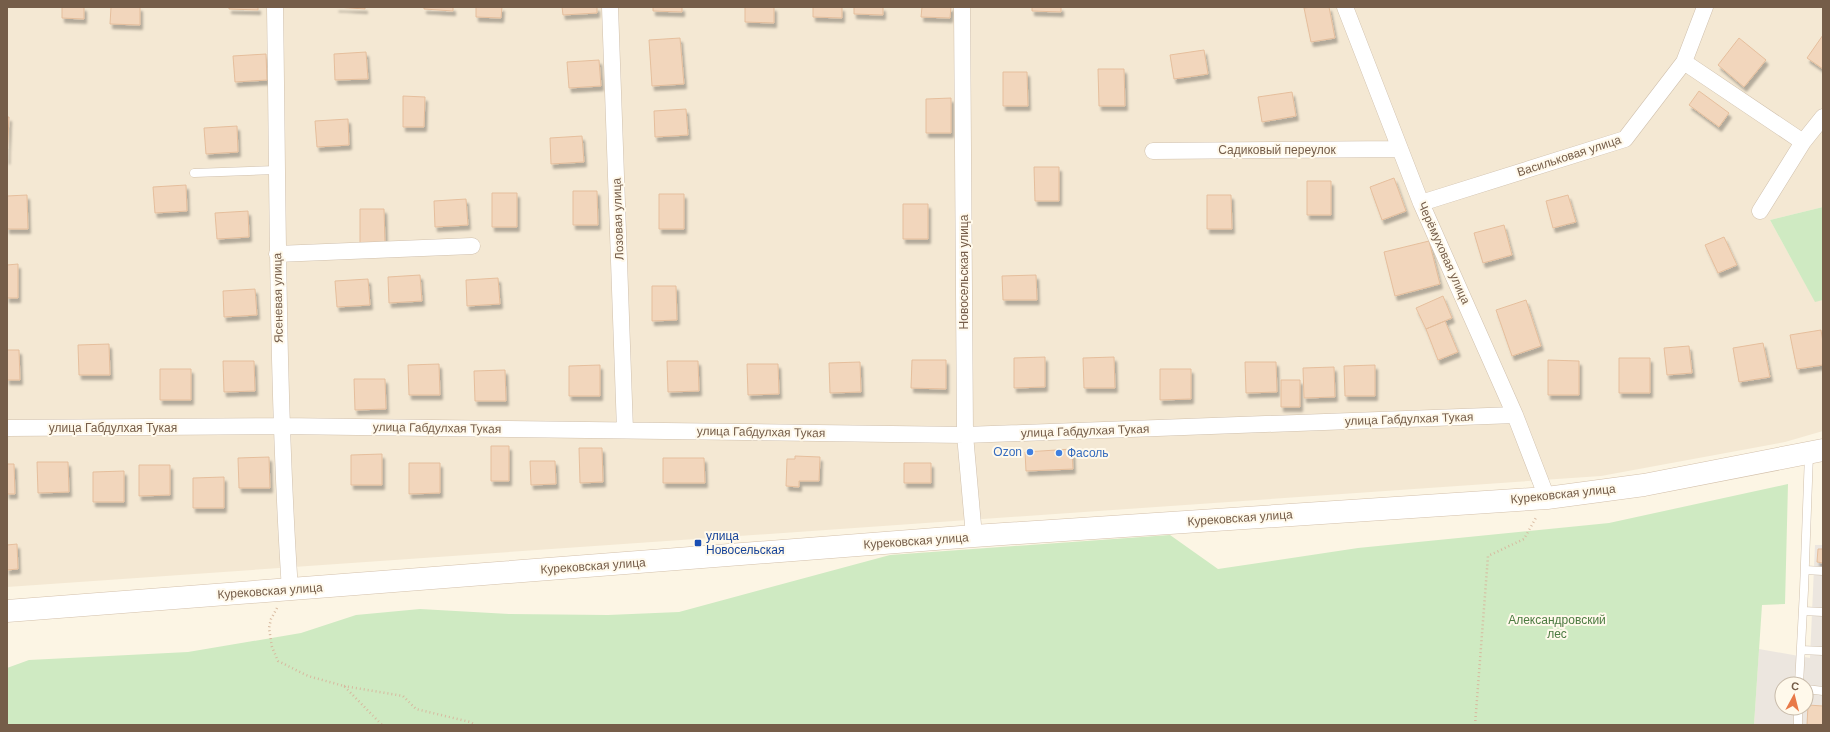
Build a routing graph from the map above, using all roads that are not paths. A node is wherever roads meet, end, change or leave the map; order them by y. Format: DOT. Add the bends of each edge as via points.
graph roads {
  1 [pos="275,7"];
  2 [pos="610,7"];
  3 [pos="962,7"];
  4 [pos="1345,7"];
  5 [pos="1705,7"];
  6 [pos="1684,62"];
  7 [pos="1823,117"];
  8 [pos="1803,142"];
  9 [pos="1400,149"];
  10 [pos="1153,151"];
  11 [pos="277,170"];
  12 [pos="194,173"];
  13 [pos="1421,203"];
  14 [pos="1760,211"];
  15 [pos="472,246"];
  16 [pos="277,254"];
  17 [pos="1515,415"];
  18 [pos="282,426"];
  19 [pos="7,428"];
  20 [pos="625,430"];
  21 [pos="965,435"];
  22 [pos="1816,451"];
  23 [pos="1547,498"];
  24 [pos="974,536"];
  25 [pos="1805,570"];
  26 [pos="1823,571"];
  27 [pos="290,590"];
  28 [pos="7,611"];
  29 [pos="1803,611"];
  30 [pos="1823,612"];
  31 [pos="1801,650"];
  32 [pos="1823,651"];
  33 [pos="1799,676"];
  1 -- 11 [label="street, Ясеневая улица"];
  2 -- 20 [label="street, Лозовая улица"];
  3 -- 21 [label="street, Новосельская улица"];
  4 -- 9 [label="street, Черёмуховая улица"];
  5 -- 6 [label="street, Васильковая улица"];
  6 -- 8 [label="street"];
  6 -- 13 [label="street, Васильковая улица" via="1625,139"];
  7 -- 8 [label="street"];
  8 -- 14 [label="street"];
  9 -- 10 [label="street, Садиковый переулок"];
  9 -- 13 [label="street, Черёмуховая улица"];
  11 -- 12 [label="lane"];
  11 -- 16 [label="street, Ясеневая улица"];
  13 -- 17 [label="street, Черёмуховая улица"];
  15 -- 16 [label="street"];
  16 -- 18 [label="street, Ясеневая улица"];
  17 -- 21 [label="street, улица Габдулхая Тукая"];
  17 -- 23 [label="street, Черёмуховая улица"];
  18 -- 19 [label="street, улица Габдулхая Тукая"];
  18 -- 20 [label="street, улица Габдулхая Тукая"];
  18 -- 27 [label="street, Ясеневая улица"];
  20 -- 21 [label="street, улица Габдулхая Тукая"];
  21 -- 24 [label="street, Новосельская улица"];
  22 -- 23 [label="street, Курековская улица" via="1644,485"];
  22 -- 25 [label="lane"];
  23 -- 24 [label="street, Курековская улица"];
  24 -- 27 [label="street, Курековская улица"];
  25 -- 26 [label="lane"];
  25 -- 29 [label="lane"];
  27 -- 28 [label="street, Курековская улица"];
  29 -- 30 [label="lane"];
  29 -- 31 [label="lane"];
  31 -- 32 [label="lane"];
  31 -- 33 [label="lane"];
}
